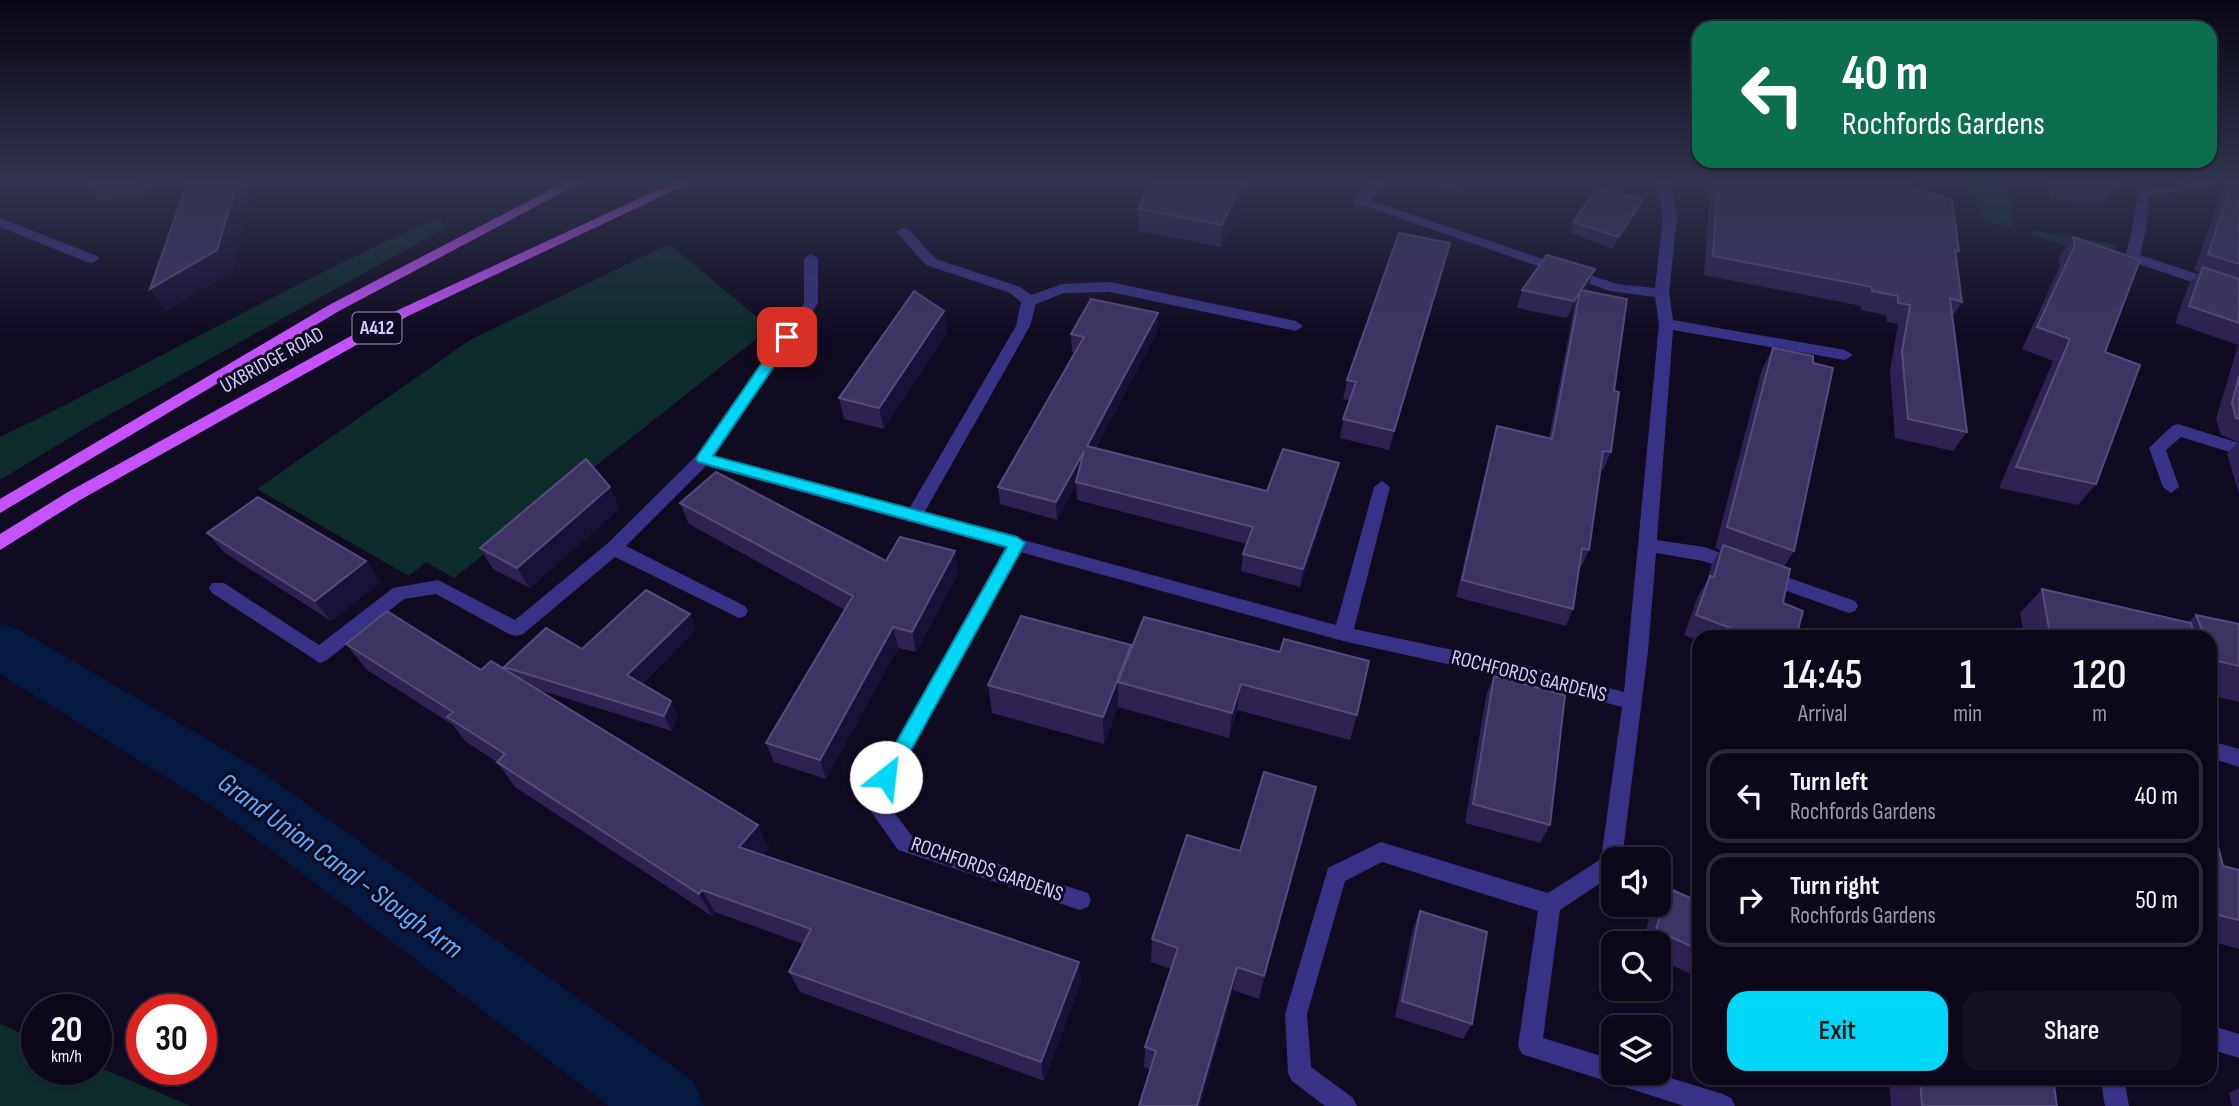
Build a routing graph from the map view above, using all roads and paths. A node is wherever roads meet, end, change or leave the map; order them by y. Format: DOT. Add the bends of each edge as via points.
graph roads {
  1 [pos="23,232"];
  2 [pos="481,232"];
  3 [pos="579,232"];
  4 [pos="903,232"];
  5 [pos="1448,232"];
  6 [pos="1668,232"];
  7 [pos="2140,232"];
  8 [pos="811,258"];
  9 [pos="92,260"];
  10 [pos="1662,293"];
  11 [pos="2239,293"];
  12 [pos="1029,301"];
  13 [pos="1666,324"];
  14 [pos="1296,326"];
  15 [pos="1845,355"];
  16 [pos="2239,449"];
  17 [pos="703,459"];
  18 [pos="1382,487"];
  19 [pos="2171,487"];
  20 [pos="0,507"];
  21 [pos="914,516"];
  22 [pos="0,542"];
  23 [pos="1017,543"];
  24 [pos="1649,545"];
  25 [pos="614,548"];
  26 [pos="218,589"];
  27 [pos="1849,606"];
  28 [pos="739,611"];
  29 [pos="1343,634"];
  30 [pos="1633,702"];
  31 [pos="2218,752"];
  32 [pos="2239,758"];
  33 [pos="1080,900"];
  34 [pos="1550,904"];
  35 [pos="2217,1040"];
  36 [pos="2239,1046"];
  37 [pos="1601,1068"];
  38 [pos="1656,1085"];
  39 [pos="2113,1085"];
  40 [pos="1345,1106"];
  41 [pos="1723,1106"];
  42 [pos="2117,1106"];
  1 -- 9 [label="street"];
  2 -- 20 [label="main road, UXBRIDGE ROAD / A412" via="334,308"];
  3 -- 22 [label="main road, UXBRIDGE ROAD / A412" via="403,313"];
  4 -- 12 [label="street" via="931,261 1015,290"];
  5 -- 10 [label="street" via="1615,288"];
  6 -- 10 [label="street, ROCHFORDS GARDENS"];
  7 -- 11 [label="street" via="2132,257"];
  8 -- 17 [label="street" via="811,303"];
  10 -- 13 [label="street, ROCHFORDS GARDENS"];
  12 -- 14 [label="street" via="1062,289 1110,288"];
  12 -- 21 [label="street" via="1023,327"];
  13 -- 15 [label="street"];
  13 -- 24 [label="street, ROCHFORDS GARDENS"];
  16 -- 19 [label="street" via="2178,430 2157,449"];
  17 -- 21 [label="street, ROCHFORDS GARDENS"];
  17 -- 25 [label="street"];
  18 -- 29 [label="street"];
  21 -- 23 [label="street, ROCHFORDS GARDENS"];
  23 -- 29 [label="street, ROCHFORDS GARDENS"];
  23 -- 33 [label="street, ROCHFORDS GARDENS" via="873,800 905,843"];
  24 -- 27 [label="street" via="1704,555"];
  24 -- 30 [label="street, ROCHFORDS GARDENS"];
  25 -- 26 [label="street" via="516,629 438,587 399,593 320,655"];
  25 -- 28 [label="street"];
  29 -- 30 [label="street, ROCHFORDS GARDENS"];
  30 -- 34 [label="street, ROCHFORDS GARDENS" via="1611,864"];
  31 -- 32 [label="street"];
  34 -- 37 [label="street" via="1530,1046"];
  34 -- 40 [label="street" via="1381,852 1336,875 1296,1014 1300,1073"];
  35 -- 36 [label="street"];
  38 -- 41 [label="street"];
  39 -- 42 [label="street"];
}
